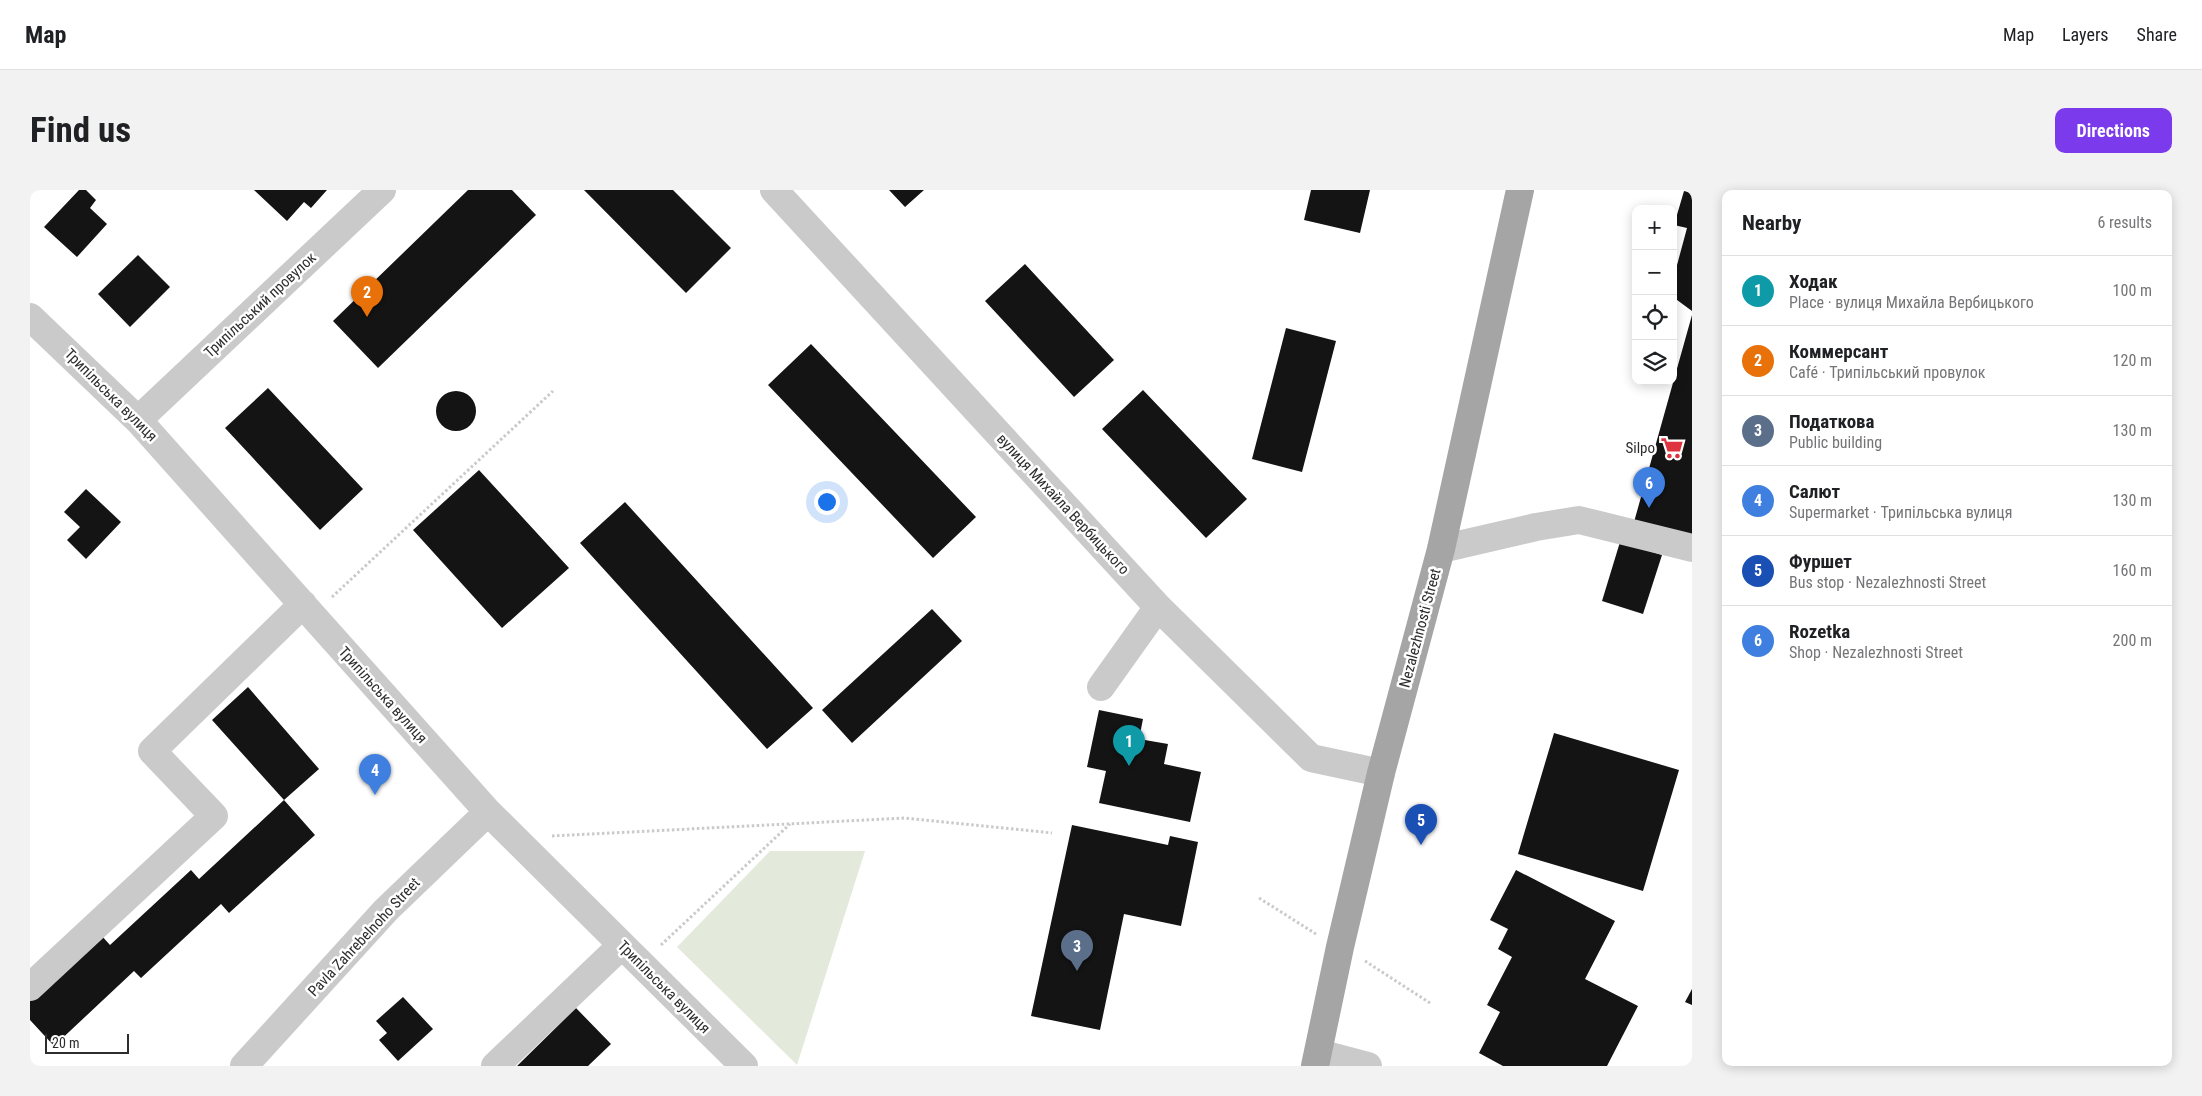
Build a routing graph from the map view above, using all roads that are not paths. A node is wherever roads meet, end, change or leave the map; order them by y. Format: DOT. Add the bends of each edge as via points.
graph roads {
  1 [pos="382,190"];
  2 [pos="774,190"];
  3 [pos="1520,190"];
  4 [pos="30,317"];
  5 [pos="138,420"];
  6 [pos="1692,548"];
  7 [pos="1441,549"];
  8 [pos="316,602"];
  9 [pos="1158,607"];
  10 [pos="1101,687"];
  11 [pos="1381,773"];
  12 [pos="488,812"];
  13 [pos="622,945"];
  14 [pos="30,987"];
  15 [pos="1317,1059"];
  16 [pos="244,1066"];
  17 [pos="495,1066"];
  18 [pos="744,1066"];
  19 [pos="1368,1066"];
  1 -- 5 [label="street, Трипільський провулок"];
  2 -- 9 [label="street, вулиця Михайла Вербицького"];
  3 -- 7 [label="main road, Nezalezhnosti Street"];
  4 -- 5 [label="street, Трипільська вулиця"];
  5 -- 8 [label="street, Трипільська вулиця"];
  6 -- 7 [label="street" via="1580,520"];
  7 -- 11 [label="main road, Nezalezhnosti Street"];
  8 -- 12 [label="street, Трипільська вулиця"];
  8 -- 14 [label="street" via="152,751 214,816"];
  9 -- 10 [label="street"];
  9 -- 11 [label="street, вулиця Михайла Вербицького" via="1311,758"];
  11 -- 15 [label="main road, Nezalezhnosti Street"];
  12 -- 13 [label="street, Трипільська вулиця"];
  12 -- 16 [label="street, Pavla Zahrebelnoho Street" via="386,910"];
  13 -- 17 [label="street"];
  13 -- 18 [label="street, Трипільська вулиця"];
  15 -- 19 [label="street"];
}
